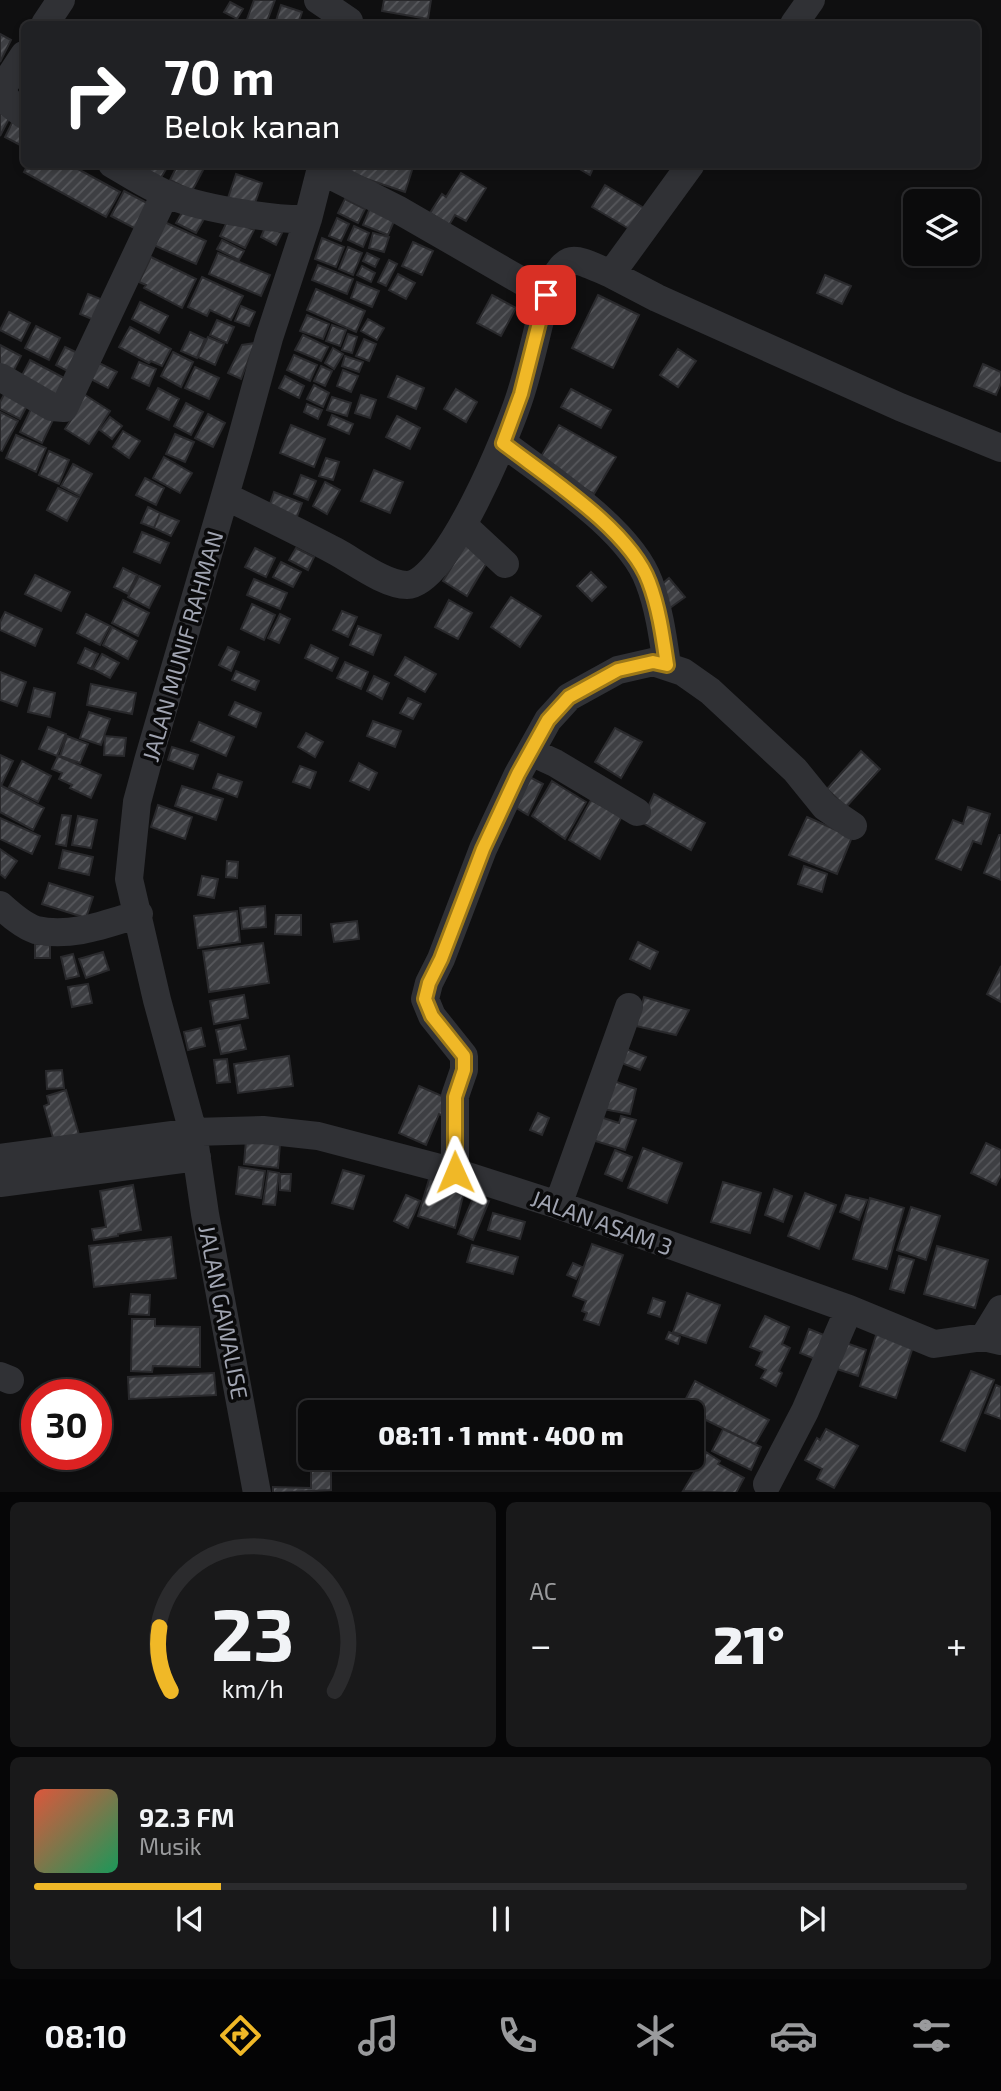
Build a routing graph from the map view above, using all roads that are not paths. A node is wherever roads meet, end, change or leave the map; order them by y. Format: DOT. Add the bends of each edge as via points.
graph roads {
  1 [pos="318,0"];
  2 [pos="811,0"];
  3 [pos="350,15"];
  4 [pos="796,21"];
  5 [pos="21,59"];
  6 [pos="0,90"];
  7 [pos="21,113"];
  8 [pos="119,168"];
  9 [pos="321,168"];
  10 [pos="323,168"];
  11 [pos="688,168"];
  12 [pos="166,194"];
  13 [pos="308,219"];
  14 [pos="611,274"];
  15 [pos="546,295"];
  16 [pos="0,377"];
  17 [pos="503,443"];
  18 [pos="1001,448"];
  19 [pos="225,496"];
  20 [pos="463,525"];
  21 [pos="505,564"];
  22 [pos="667,665"];
  23 [pos="531,752"];
  24 [pos="637,812"];
  25 [pos="853,826"];
  26 [pos="0,905"];
  27 [pos="139,914"];
  28 [pos="629,1007"];
  29 [pos="195,1145"];
  30 [pos="0,1158"];
  31 [pos="455,1172"];
  32 [pos="0,1183"];
  33 [pos="558,1205"];
  34 [pos="849,1309"];
  35 [pos="1001,1309"];
  36 [pos="992,1339"];
  37 [pos="767,1484"];
  38 [pos="257,1492"];
  1 -- 3 [label="street"];
  2 -- 4 [label="street"];
  5 -- 6 [label="street"];
  6 -- 7 [label="street"];
  8 -- 12 [label="street"];
  9 -- 13 [label="street, JALAN MUNIF RAHMAN"];
  10 -- 15 [label="street"];
  11 -- 14 [label="street"];
  12 -- 13 [label="street" via="273,218"];
  12 -- 16 [label="street" via="64,408 52,407"];
  13 -- 19 [label="street, JALAN MUNIF RAHMAN" via="268,338"];
  14 -- 15 [label="street" via="570,260 560,266"];
  14 -- 18 [label="street" via="900,407"];
  15 -- 17 [label="street" via="521,394"];
  17 -- 20 [label="street"];
  17 -- 22 [label="street" via="574,497 621,538 641,563 650,582"];
  19 -- 20 [label="street" via="387,579 408,585 428,575"];
  19 -- 27 [label="street, JALAN MUNIF RAHMAN" via="137,802 129,879"];
  20 -- 21 [label="street"];
  22 -- 23 [label="street" via="653,662 618,670 569,697 548,720"];
  22 -- 25 [label="street" via="710,691 795,770 825,807"];
  23 -- 24 [label="street"];
  23 -- 31 [label="street" via="483,849 425,999 432,1016 464,1056 455,1097"];
  26 -- 27 [label="street" via="34,930 89,929"];
  27 -- 29 [label="street, JALAN MUNIF RAHMAN"];
  28 -- 33 [label="street"];
  29 -- 30 [label="street"];
  29 -- 31 [label="street, JALAN ASAM 3" via="292,1131"];
  29 -- 32 [label="street"];
  29 -- 38 [label="street, JALAN GAWALISE"];
  31 -- 33 [label="street, JALAN ASAM 3"];
  33 -- 34 [label="street, JALAN ASAM 3"];
  34 -- 36 [label="street, JALAN ASAM 3" via="934,1344"];
  34 -- 37 [label="street"];
  35 -- 36 [label="street"];
}
